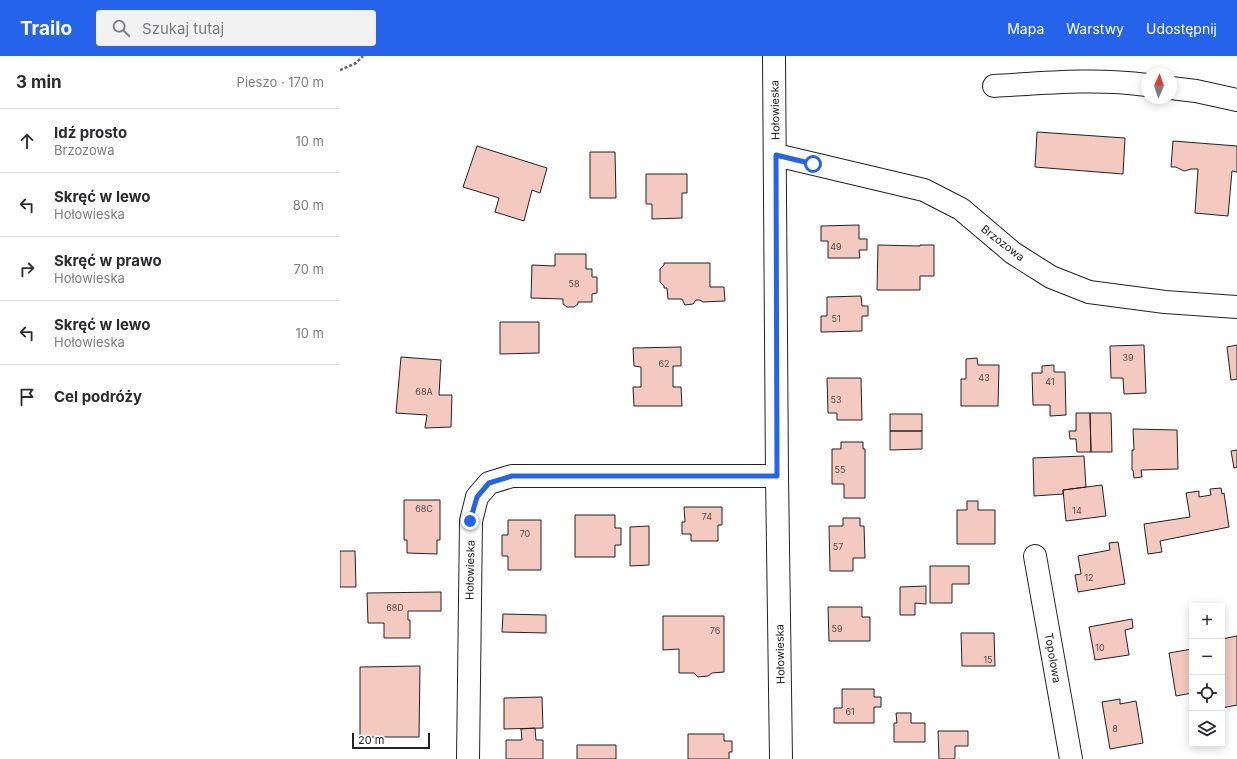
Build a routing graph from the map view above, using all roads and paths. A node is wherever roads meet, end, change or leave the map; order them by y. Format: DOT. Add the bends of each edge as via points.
graph roads {
  1 [pos="363,56"];
  2 [pos="774,56"];
  3 [pos="340,70"];
  4 [pos="1141,84"];
  5 [pos="994,86"];
  6 [pos="1177,89"];
  7 [pos="1237,100"];
  8 [pos="776,155"];
  9 [pos="1237,307"];
  10 [pos="777,476"];
  11 [pos="1035,556"];
  12 [pos="468,759"];
  13 [pos="781,759"];
  14 [pos="1071,759"];
  1 -- 3 [label="path" via="356,63"];
  2 -- 8 [label="street, Hołowieska"];
  4 -- 5 [label="street" via="1063,82"];
  6 -- 7 [label="street"];
  8 -- 9 [label="street, Brzozowa" via="924,190 962,209 1013,252 1051,277 1090,292 1165,302"];
  8 -- 10 [label="street, Hołowieska"];
  10 -- 12 [label="street, Hołowieska" via="512,476 489,483 477,497 470,521"];
  10 -- 13 [label="street, Hołowieska"];
  11 -- 14 [label="street, Topolowa"];
}
